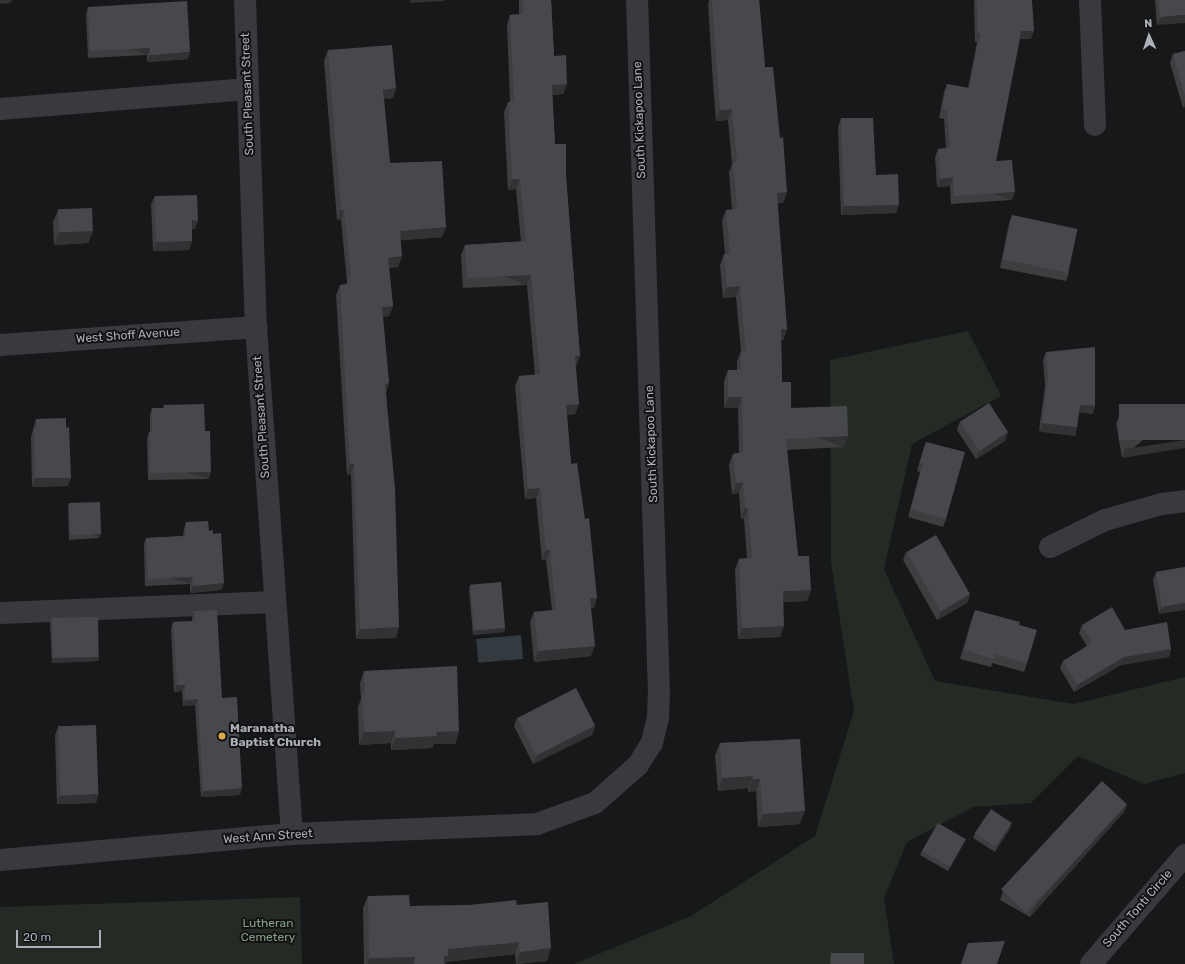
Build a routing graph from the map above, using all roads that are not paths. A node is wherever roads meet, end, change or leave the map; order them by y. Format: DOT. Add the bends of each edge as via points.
graph roads {
  1 [pos="245,0"];
  2 [pos="637,0"];
  3 [pos="1090,0"];
  4 [pos="248,89"];
  5 [pos="0,109"];
  6 [pos="1095,125"];
  7 [pos="256,327"];
  8 [pos="0,345"];
  9 [pos="1185,501"];
  10 [pos="1050,547"];
  11 [pos="276,602"];
  12 [pos="0,613"];
  13 [pos="537,824"];
  14 [pos="292,834"];
  15 [pos="1185,854"];
  16 [pos="0,860"];
  17 [pos="1091,964"];
  1 -- 4 [label="street, South Pleasant Street"];
  2 -- 13 [label="street, South Kickapoo Lane" via="657,584 658,718 652,743 638,765 595,803"];
  3 -- 6 [label="street"];
  4 -- 5 [label="street"];
  4 -- 7 [label="street, South Pleasant Street"];
  7 -- 8 [label="street, West Shoff Avenue"];
  7 -- 11 [label="street, South Pleasant Street"];
  9 -- 10 [label="street" via="1162,504 1105,520"];
  11 -- 12 [label="street"];
  11 -- 14 [label="street, South Pleasant Street"];
  13 -- 14 [label="street, West Ann Street"];
  14 -- 16 [label="street, West Ann Street"];
  15 -- 17 [label="street, South Tonti Circle"];
}
